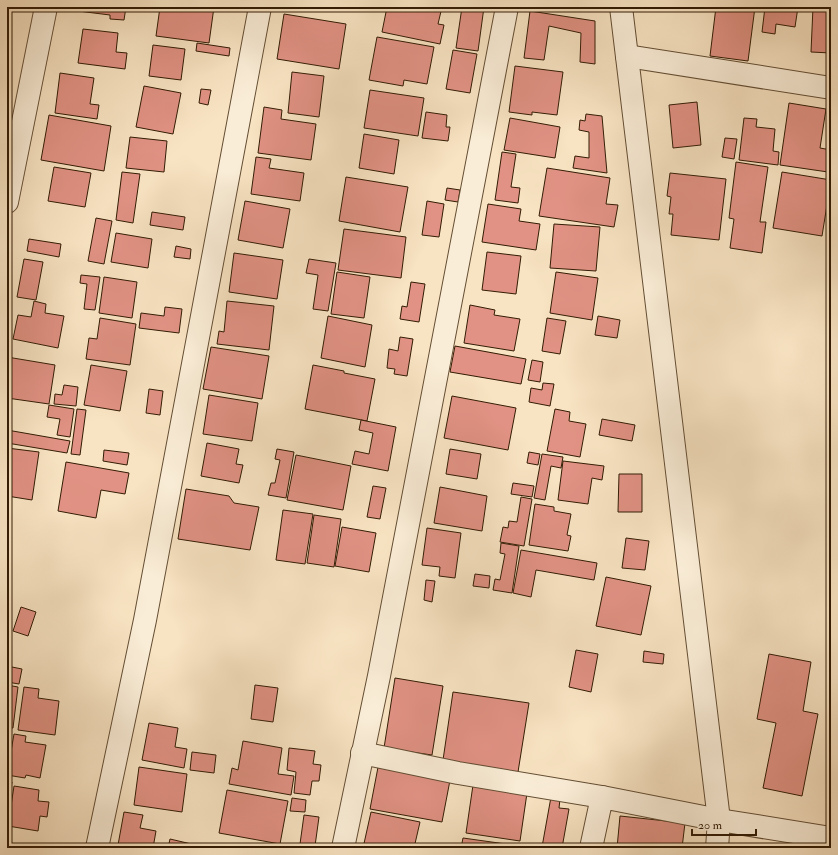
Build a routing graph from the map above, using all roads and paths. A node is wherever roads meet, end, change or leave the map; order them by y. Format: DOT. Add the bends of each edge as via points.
graph roads {
  1 [pos="46,7"];
  2 [pos="260,7"];
  3 [pos="507,7"];
  4 [pos="621,7"];
  5 [pos="627,56"];
  6 [pos="831,88"];
  7 [pos="7,202"];
  8 [pos="362,753"];
  9 [pos="602,797"];
  10 [pos="719,820"];
  11 [pos="831,838"];
  12 [pos="97,848"];
  13 [pos="343,848"];
  14 [pos="591,848"];
  15 [pos="717,848"];
  1 -- 7 [label="street"];
  2 -- 12 [label="street" via="146,620"];
  3 -- 8 [label="street"];
  4 -- 5 [label="street"];
  5 -- 6 [label="street"];
  5 -- 10 [label="street"];
  8 -- 9 [label="street" via="458,773"];
  8 -- 13 [label="street"];
  9 -- 10 [label="street"];
  9 -- 14 [label="street"];
  10 -- 11 [label="street"];
  10 -- 15 [label="street"];
}
